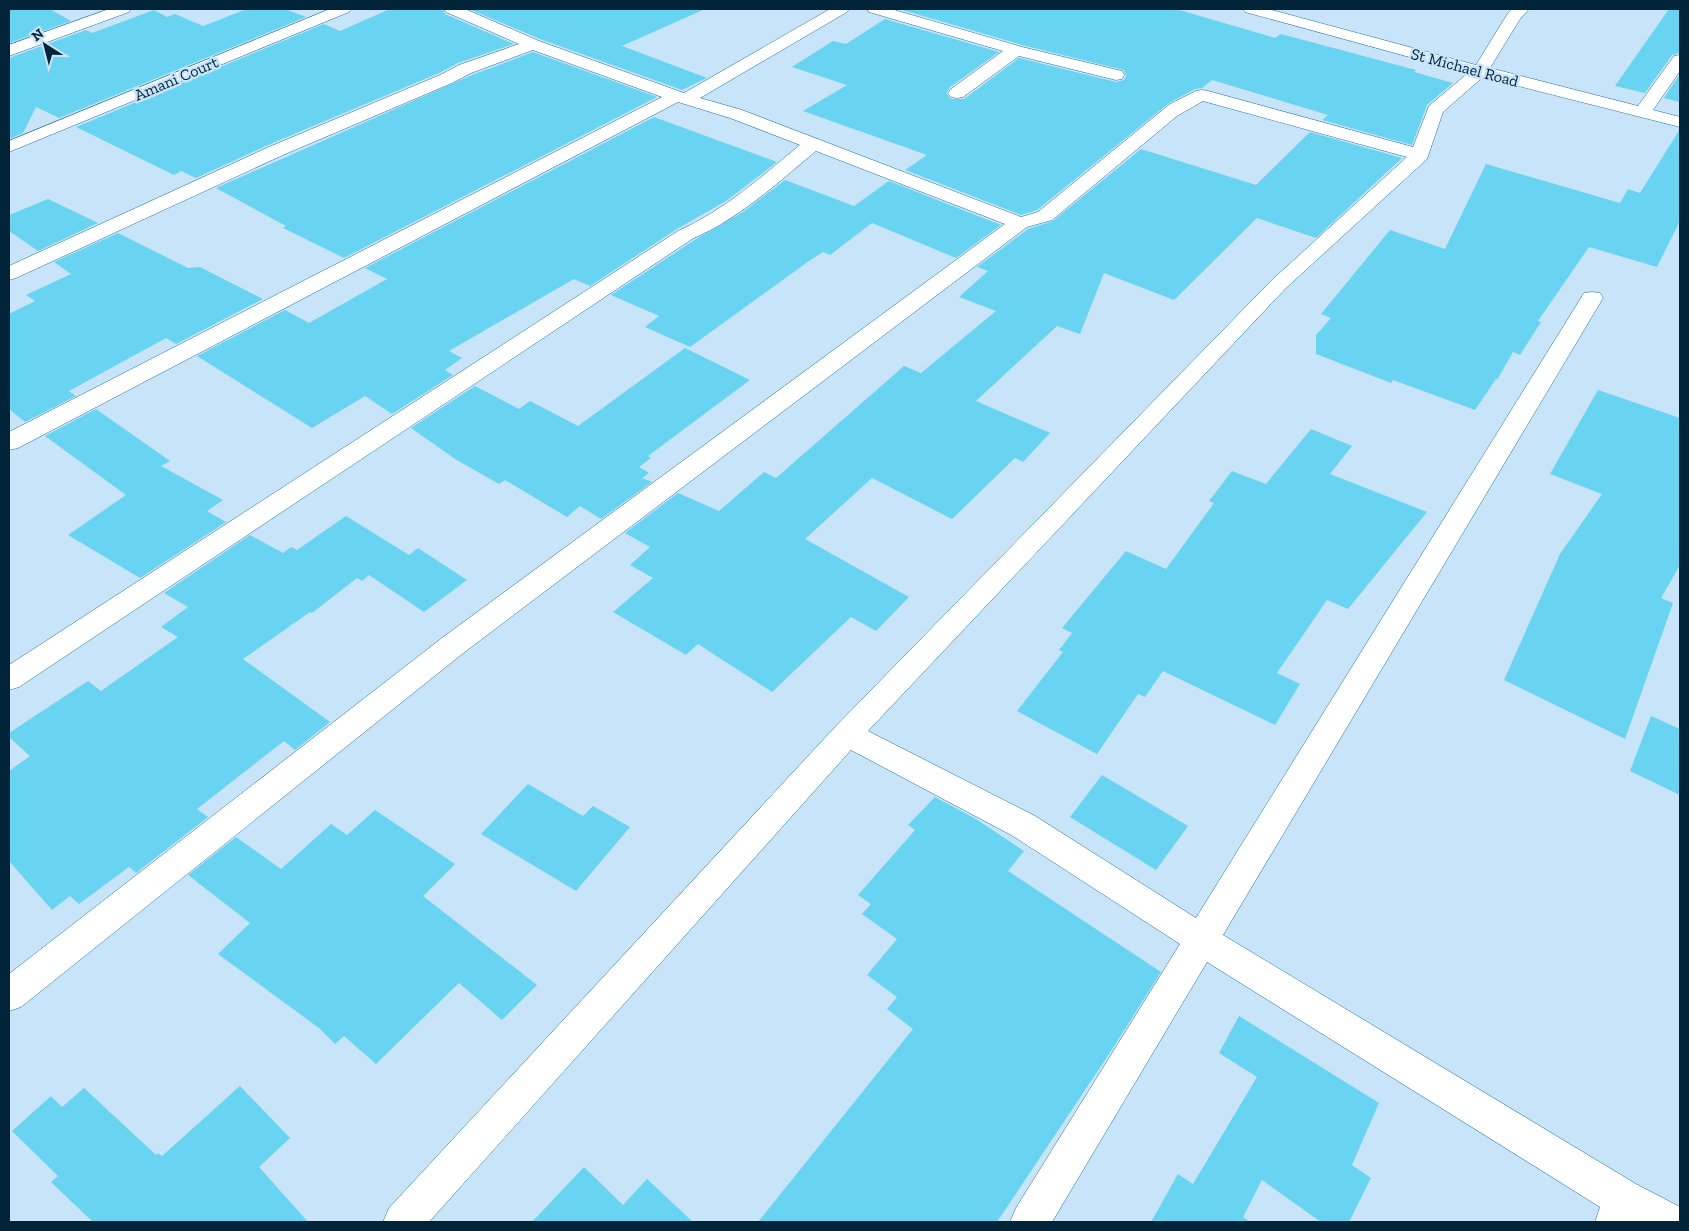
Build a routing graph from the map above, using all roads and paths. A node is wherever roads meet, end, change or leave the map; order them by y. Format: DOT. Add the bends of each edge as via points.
graph roads {
  1 [pos="122,9"];
  2 [pos="343,9"];
  3 [pos="452,9"];
  4 [pos="841,9"];
  5 [pos="875,9"];
  6 [pos="1251,9"];
  7 [pos="1521,9"];
  8 [pos="533,44"];
  9 [pos="1016,50"];
  10 [pos="9,51"];
  11 [pos="1680,60"];
  12 [pos="1480,71"];
  13 [pos="1116,75"];
  14 [pos="957,93"];
  15 [pos="681,97"];
  16 [pos="1642,112"];
  17 [pos="1680,122"];
  18 [pos="812,144"];
  19 [pos="9,147"];
  20 [pos="1420,155"];
  21 [pos="1020,223"];
  22 [pos="9,274"];
  23 [pos="1592,298"];
  24 [pos="9,442"];
  25 [pos="9,678"];
  26 [pos="847,734"];
  27 [pos="1202,940"];
  28 [pos="9,994"];
  29 [pos="1618,1210"];
  30 [pos="403,1222"];
  31 [pos="1030,1222"];
  32 [pos="1668,1222"];
  1 -- 10 [label="street"];
  2 -- 19 [label="street, Amani Court"];
  3 -- 8 [label="street" via="487,16"];
  4 -- 15 [label="street"];
  5 -- 9 [label="street"];
  6 -- 12 [label="street, St Michael Road"];
  7 -- 12 [label="street"];
  8 -- 15 [label="street"];
  8 -- 22 [label="street" via="465,69 276,151"];
  9 -- 13 [label="street"];
  9 -- 14 [label="street"];
  11 -- 16 [label="street"];
  12 -- 16 [label="street, St Michael Road"];
  12 -- 20 [label="street" via="1435,110"];
  15 -- 18 [label="street" via="736,114"];
  15 -- 24 [label="street"];
  16 -- 17 [label="street, St Michael Road"];
  18 -- 21 [label="street"];
  18 -- 25 [label="street" via="724,215 685,236"];
  20 -- 21 [label="street" via="1202,95 1189,99 1171,112 1045,216"];
  20 -- 26 [label="street" via="1279,284"];
  21 -- 28 [label="street" via="452,646"];
  23 -- 27 [label="street"];
  26 -- 27 [label="street" via="1024,826"];
  26 -- 30 [label="street"];
  27 -- 29 [label="street"];
  27 -- 31 [label="street"];
  29 -- 32 [label="street"];
}
